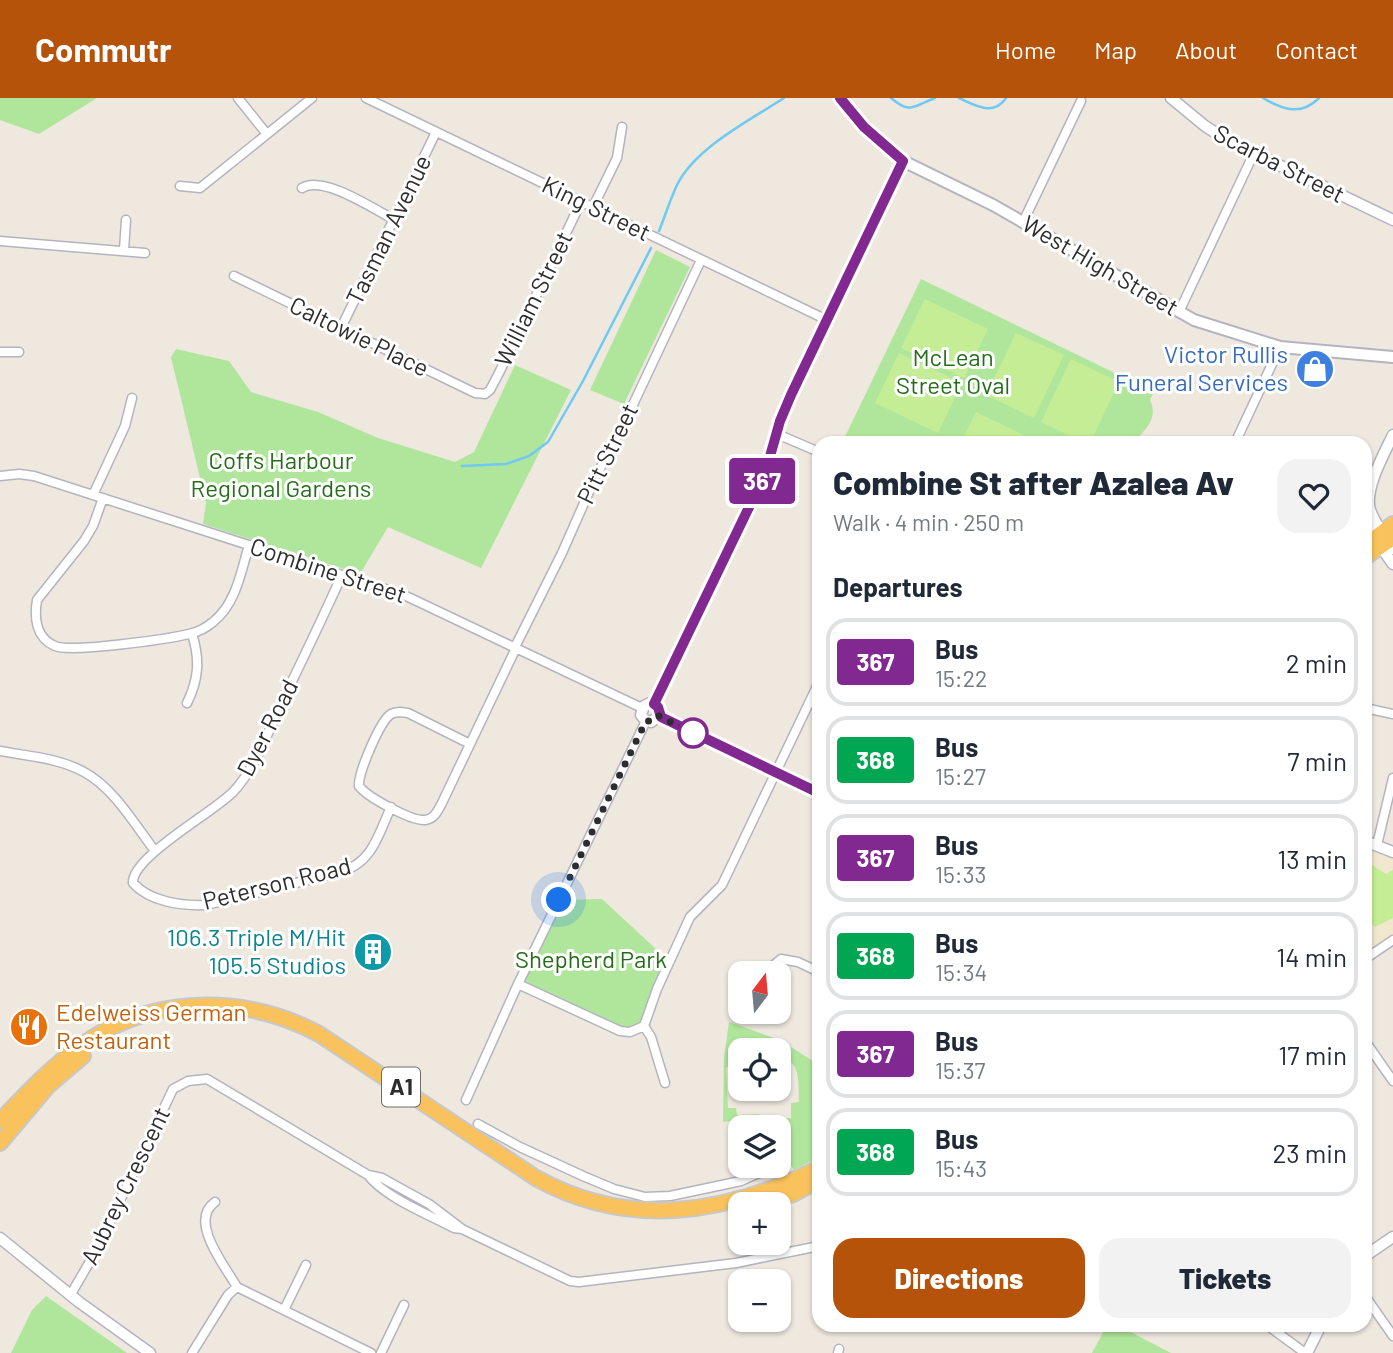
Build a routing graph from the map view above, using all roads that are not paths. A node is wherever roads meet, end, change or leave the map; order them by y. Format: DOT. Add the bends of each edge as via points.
graph roads {
  1 [pos="238,98"];
  2 [pos="312,98"];
  3 [pos="366,98"];
  4 [pos="840,98"];
  5 [pos="1171,98"];
  6 [pos="1081,101"];
  7 [pos="622,127"];
  8 [pos="436,132"];
  9 [pos="266,133"];
  10 [pos="1254,153"];
  11 [pos="903,161"];
  12 [pos="180,186"];
  13 [pos="302,188"];
  14 [pos="581,202"];
  15 [pos="593,207"];
  16 [pos="393,219"];
  17 [pos="126,220"];
  18 [pos="1393,220"];
  19 [pos="1023,222"];
  20 [pos="0,241"];
  21 [pos="124,250"];
  22 [pos="145,253"];
  23 [pos="701,260"];
  24 [pos="234,276"];
  25 [pos="1179,312"];
  26 [pos="827,320"];
  27 [pos="341,328"];
  28 [pos="1280,347"];
  29 [pos="0,352"];
  30 [pos="19,352"];
  31 [pos="1393,357"];
  32 [pos="485,394"];
  33 [pos="132,398"];
  34 [pos="777,434"];
  35 [pos="1393,435"];
  36 [pos="1238,436"];
  37 [pos="812,449"];
  38 [pos="1378,467"];
  39 [pos="1372,475"];
  40 [pos="0,476"];
  41 [pos="1372,485"];
  42 [pos="93,495"];
  43 [pos="103,498"];
  44 [pos="1372,513"];
  45 [pos="1383,539"];
  46 [pos="249,545"];
  47 [pos="1393,564"];
  48 [pos="342,575"];
  49 [pos="192,634"];
  50 [pos="516,648"];
  51 [pos="812,697"];
  52 [pos="187,703"];
  53 [pos="654,704"];
  54 [pos="642,708"];
  55 [pos="1372,710"];
  56 [pos="1393,714"];
  57 [pos="659,716"];
  58 [pos="646,721"];
  59 [pos="470,744"];
  60 [pos="0,751"];
  61 [pos="776,772"];
  62 [pos="1393,778"];
  63 [pos="812,787"];
  64 [pos="391,807"];
  65 [pos="1372,843"];
  66 [pos="1377,845"];
  67 [pos="155,851"];
  68 [pos="1393,852"];
  69 [pos="1393,940"];
  70 [pos="1372,955"];
  71 [pos="778,961"];
  72 [pos="812,969"];
  73 [pos="518,984"];
  74 [pos="644,1026"];
  75 [pos="1372,1051"];
  76 [pos="1393,1081"];
  77 [pos="665,1083"];
  78 [pos="466,1100"];
  79 [pos="0,1121"];
  80 [pos="478,1124"];
  81 [pos="0,1143"];
  82 [pos="812,1173"];
  83 [pos="812,1182"];
  84 [pos="791,1188"];
  85 [pos="784,1192"];
  86 [pos="215,1202"];
  87 [pos="728,1212"];
  88 [pos="1393,1237"];
  89 [pos="0,1238"];
  90 [pos="812,1247"];
  91 [pos="1372,1251"];
  92 [pos="306,1265"];
  93 [pos="237,1287"];
  94 [pos="71,1294"];
  95 [pos="404,1305"];
  96 [pos="1372,1306"];
  97 [pos="284,1310"];
  98 [pos="1277,1332"];
  99 [pos="1317,1332"];
  100 [pos="1393,1336"];
  101 [pos="150,1353"];
  102 [pos="192,1353"];
  103 [pos="371,1353"];
  104 [pos="381,1353"];
  105 [pos="1306,1353"];
  1 -- 9 [label="street"];
  2 -- 9 [label="street"];
  3 -- 8 [label="street, King Street"];
  4 -- 11 [label="main road, West High Street" via="864,127"];
  5 -- 10 [label="street, Scarba Street" via="1205,126"];
  6 -- 19 [label="street"];
  7 -- 15 [label="street" via="617,158"];
  8 -- 14 [label="street, King Street"];
  8 -- 16 [label="street, Tasman Avenue"];
  9 -- 12 [label="street" via="200,188"];
  10 -- 18 [label="street, Scarba Street"];
  10 -- 25 [label="street"];
  11 -- 19 [label="main road, West High Street"];
  11 -- 26 [label="street"];
  13 -- 16 [label="street" via="315,183 331,188"];
  14 -- 15 [label="street, King Street"];
  14 -- 32 [label="street, William Street"];
  15 -- 23 [label="street, King Street"];
  16 -- 27 [label="street, Tasman Avenue"];
  17 -- 21 [label="street"];
  19 -- 25 [label="main road, West High Street"];
  20 -- 21 [label="street"];
  21 -- 22 [label="street"];
  23 -- 26 [label="street, King Street"];
  23 -- 50 [label="street, Pitt Street"];
  24 -- 27 [label="street, Caltowie Place"];
  25 -- 28 [label="main road, West High Street"];
  26 -- 34 [label="street"];
  27 -- 32 [label="street, Caltowie Place"];
  28 -- 31 [label="main road, West High Street"];
  28 -- 36 [label="street"];
  29 -- 30 [label="street"];
  33 -- 42 [label="street" via="125,426"];
  34 -- 37 [label="street"];
  34 -- 53 [label="street" via="765,474"];
  35 -- 38 [label="street"];
  38 -- 39 [label="street"];
  38 -- 41 [label="street"];
  40 -- 42 [label="street, Combine Street" via="29,475"];
  42 -- 43 [label="street, Combine Street"];
  43 -- 46 [label="street, Combine Street"];
  43 -- 49 [label="street" via="84,541 37,600 39,631 53,645 72,649"];
  44 -- 45 [label="street"];
  45 -- 47 [label="street"];
  46 -- 48 [label="street, Combine Street"];
  46 -- 49 [label="street" via="225,609 211,624"];
  48 -- 50 [label="street, Combine Street" via="419,601"];
  48 -- 67 [label="street, Dyer Road" via="241,783"];
  49 -- 52 [label="street" via="198,671"];
  50 -- 54 [label="street, Combine Street"];
  50 -- 59 [label="street, Pitt Street"];
  51 -- 61 [label="street"];
  53 -- 54 [label="street"];
  53 -- 57 [label="street"];
  54 -- 58 [label="street"];
  55 -- 56 [label="street"];
  57 -- 58 [label="street"];
  57 -- 61 [label="street"];
  58 -- 73 [label="street"];
  59 -- 64 [label="street" via="434,816 418,819"];
  59 -- 64 [label="street" via="408,713 391,714 361,770 359,786"];
  60 -- 67 [label="street" via="85,772 108,791"];
  61 -- 63 [label="street"];
  61 -- 74 [label="street" via="722,885 690,917"];
  62 -- 66 [label="street"];
  64 -- 67 [label="street, Peterson Road" via="369,852 355,867 222,902 179,904 136,887 133,875"];
  65 -- 66 [label="street"];
  66 -- 68 [label="street"];
  69 -- 70 [label="street"];
  71 -- 72 [label="street"];
  73 -- 74 [label="street" via="620,1031"];
  73 -- 78 [label="street"];
  74 -- 77 [label="street"];
  75 -- 76 [label="street"];
  79 -- 84 [label="highway, A1" via="82,1044 116,1026 157,1011 230,1006 282,1017 319,1034 536,1178 594,1203 673,1210"];
  80 -- 84 [label="street" via="583,1176 633,1195 691,1192 741,1181 770,1168 780,1169"];
  81 -- 87 [label="highway, A1" via="48,1086 108,1040 159,1020 231,1015 276,1025 312,1040 527,1183 566,1204 645,1220"];
  82 -- 84 [label="highway, A1"];
  83 -- 84 [label="highway, A1"];
  84 -- 85 [label="highway, A1"];
  86 -- 93 [label="street" via="206,1212 204,1225"];
  88 -- 91 [label="street"];
  89 -- 94 [label="street"];
  90 -- 94 [label="street, Aubrey Crescent" via="736,1263 579,1282 563,1279 462,1229 429,1204 368,1175 207,1079 188,1081 173,1090"];
  92 -- 97 [label="street"];
  93 -- 97 [label="street"];
  93 -- 102 [label="street"];
  94 -- 101 [label="street"];
  95 -- 104 [label="street"];
  96 -- 100 [label="street"];
  97 -- 103 [label="street"];
  98 -- 105 [label="street"];
  99 -- 105 [label="street"];
}
